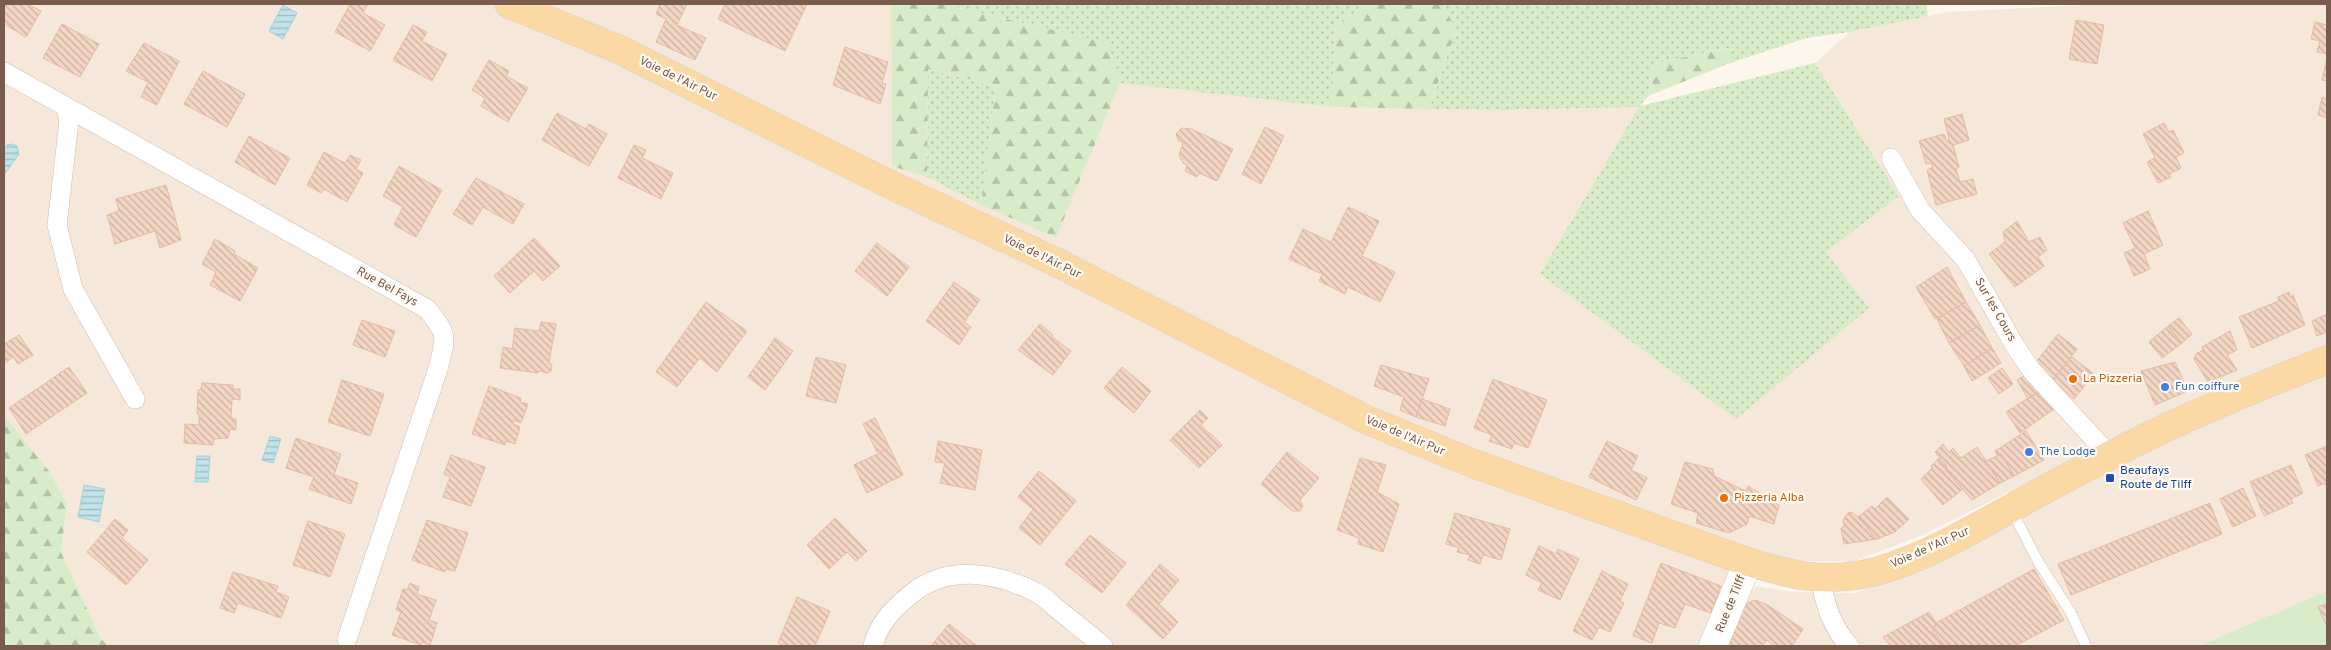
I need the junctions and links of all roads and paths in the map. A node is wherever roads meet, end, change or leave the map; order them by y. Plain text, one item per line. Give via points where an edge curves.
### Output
1 (509, 4) edge
2 (4, 72) edge
3 (66, 107) junction
4 (1891, 158) dead end
5 (2327, 360) edge
6 (135, 399) dead end
7 (2109, 456) junction
8 (2011, 508) junction
9 (1748, 562) junction
10 (1821, 579) junction
11 (347, 639) dead end
12 (873, 646) edge
13 (1103, 646) edge
14 (1713, 646) edge
15 (1849, 646) edge
16 (2086, 646) edge

1 - 9 main road, Voie de l'Air Pur via 618,49 894,187 1056,262 1367,420 1472,463
2 - 3 street, Rue Bel Fays
3 - 6 street via 69,121 57,225 73,289
3 - 11 street, Rue Bel Fays via 427,309 444,330 438,369
4 - 7 street, Sur les Cours via 1920,210 1966,260 2032,371
5 - 7 main road, Voie de l'Air Pur via 2184,418
7 - 8 main road, Voie de l'Air Pur
8 - 10 main road, Voie de l'Air Pur via 1931,550 1890,566 1860,575
8 - 16 lane via 2039,563 2071,613
9 - 10 main road, Voie de l'Air Pur via 1784,573
9 - 14 main road, Rue de Tilff
10 - 15 street via 1827,611
12 - 13 street via 878,630 892,610 936,580 963,573 986,574 1036,592

